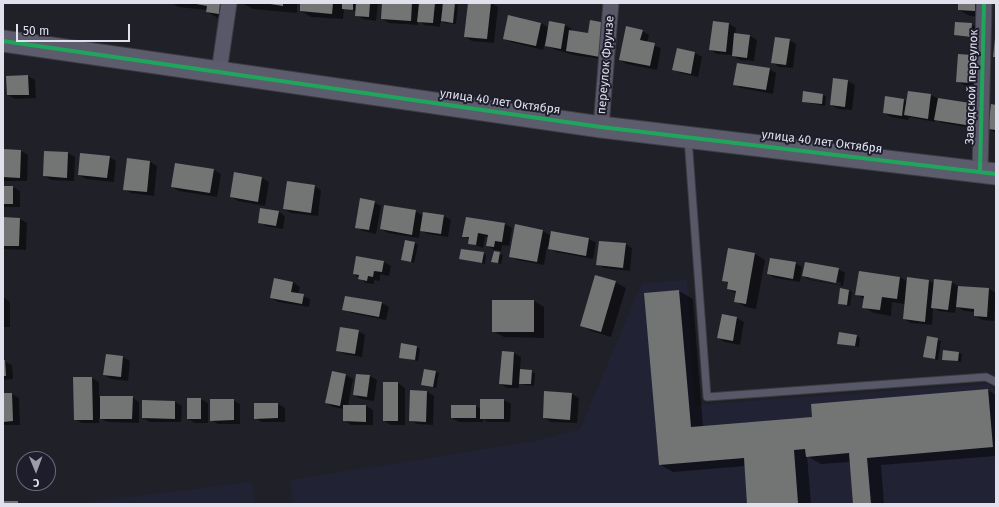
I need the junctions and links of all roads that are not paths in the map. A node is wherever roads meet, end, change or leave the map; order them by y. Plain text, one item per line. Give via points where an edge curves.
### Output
1 (229, 3) edge
2 (611, 3) edge
3 (984, 3) edge
4 (3, 41) edge
5 (219, 72) junction
6 (601, 127) junction
7 (688, 136) junction
8 (988, 173) edge
9 (996, 382) edge

1 - 5 street
2 - 6 street, переулок Фрунзе
3 - 8 street, Заводской переулок
4 - 5 street, улица 40 лет Октября
5 - 6 street, улица 40 лет Октября
6 - 7 street, улица 40 лет Октября
7 - 8 street, улица 40 лет Октября
7 - 9 lane via 707,397 986,377

